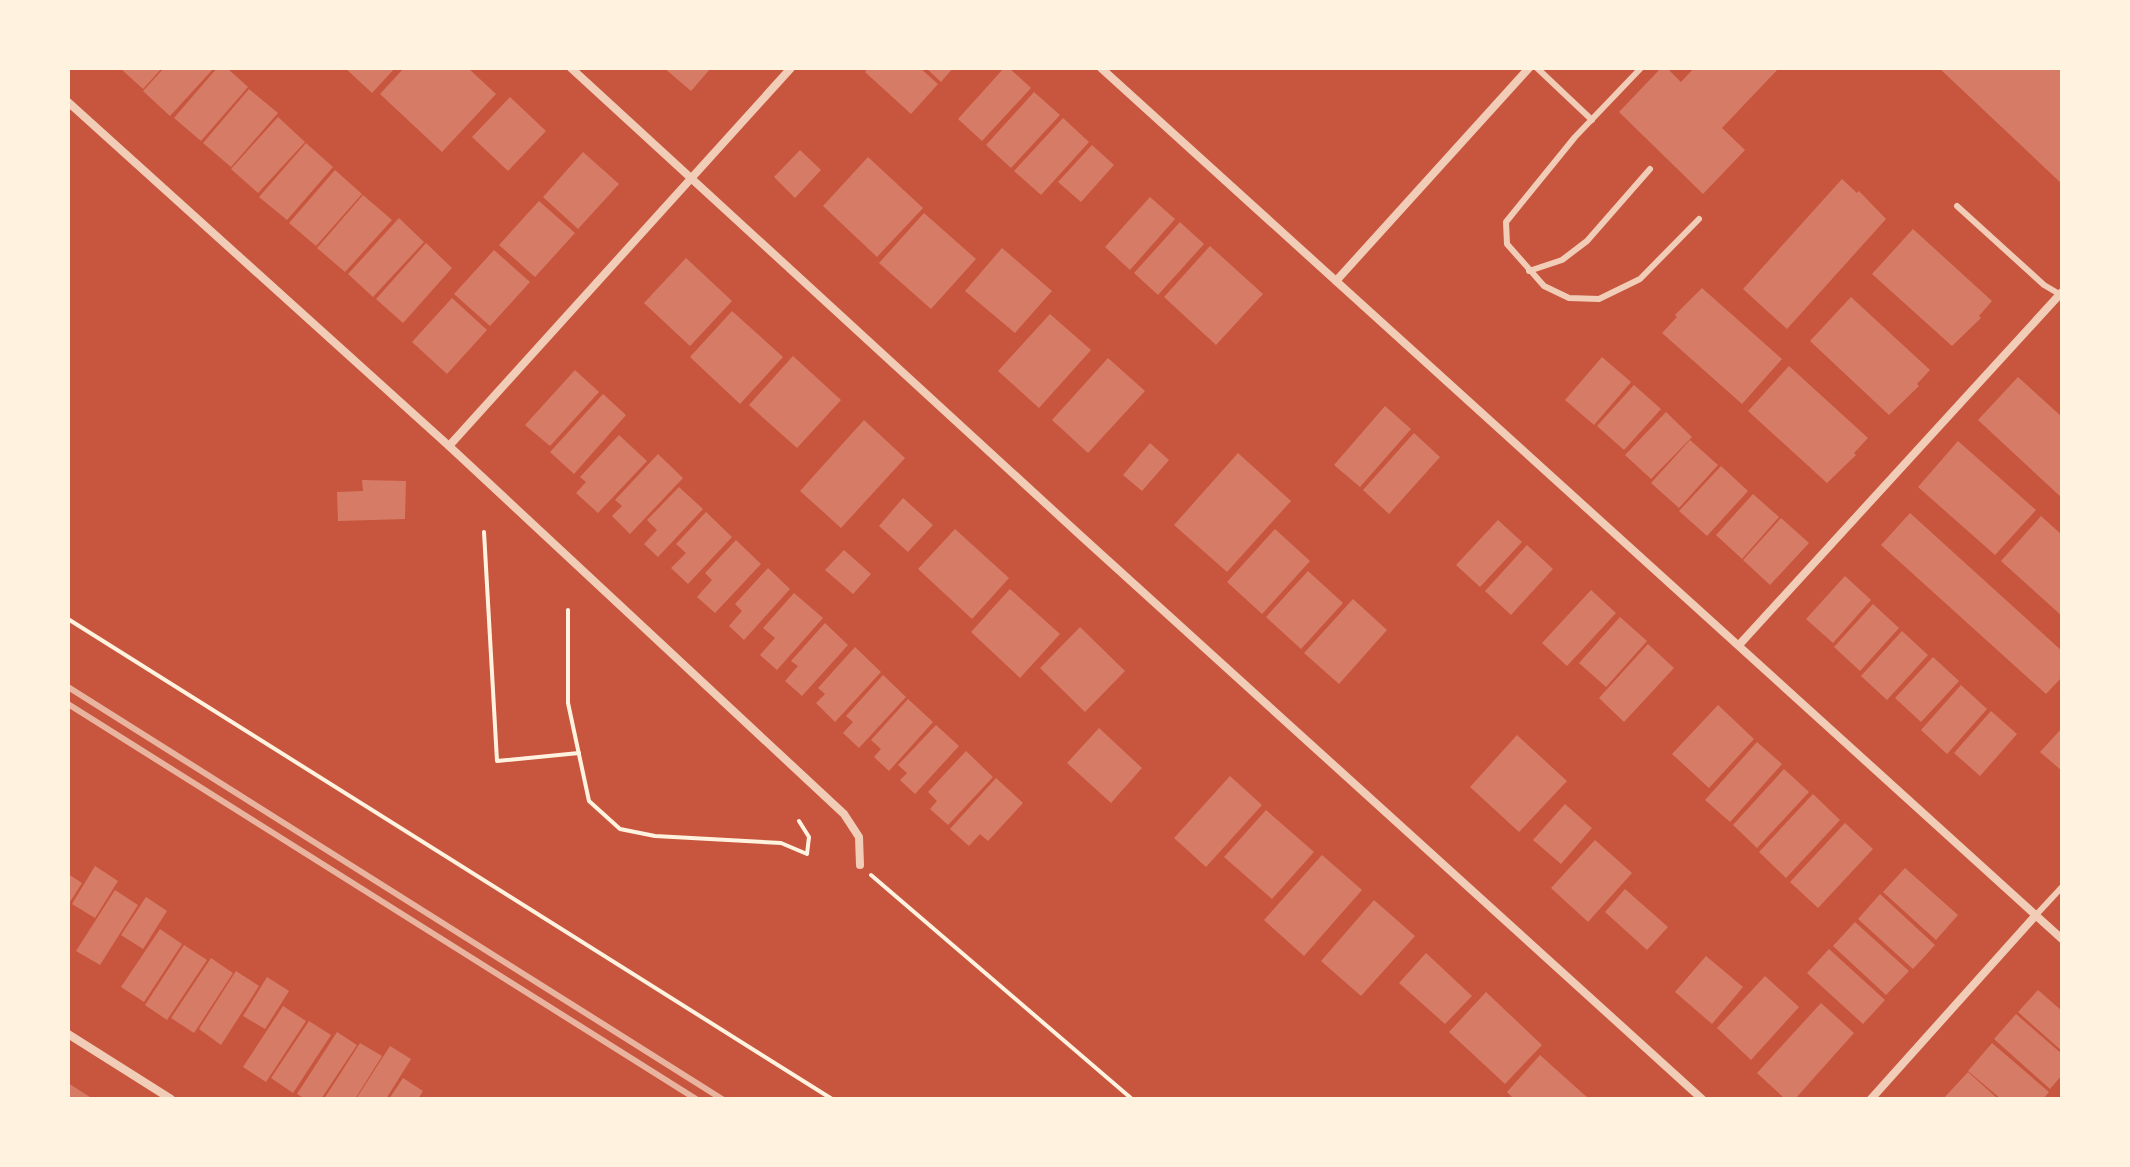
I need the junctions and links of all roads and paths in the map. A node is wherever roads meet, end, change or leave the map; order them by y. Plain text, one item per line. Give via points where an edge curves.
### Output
1 (571, 68) edge
2 (791, 68) edge
3 (1101, 68) edge
4 (1529, 68) edge
5 (1537, 68) edge
6 (1641, 68) edge
7 (68, 102) edge
8 (1592, 120) junction
9 (1650, 169) dead end
10 (692, 178) junction
11 (1957, 206) dead end
12 (1699, 219) dead end
13 (1529, 271) junction
14 (1336, 281) junction
15 (2061, 294) edge
16 (449, 446) junction
17 (484, 532) dead end
18 (568, 610) dead end
19 (68, 619) edge
20 (1739, 645) junction
21 (579, 753) junction
22 (799, 821) dead end
23 (860, 865) joint
24 (2062, 887) edge
25 (2036, 915) junction
26 (2062, 939) edge
27 (68, 1034) edge
28 (171, 1099) edge
29 (832, 1099) edge
30 (1132, 1099) edge
31 (1702, 1099) edge
32 (1871, 1099) edge

1 - 10 street
2 - 10 street
3 - 14 street
4 - 14 street
5 - 8 lane
6 - 8 lane
7 - 16 street
8 - 13 lane via 1506,222 1507,244
9 - 13 lane via 1587,241 1562,260
10 - 16 street
10 - 31 street
11 - 15 lane via 2044,285
12 - 13 lane via 1640,279 1599,299 1569,298 1544,286
14 - 20 street
15 - 20 street
16 - 23 street via 844,814 859,837
17 - 21 path via 497,761
18 - 21 path via 568,703
19 - 29 path
20 - 25 street
21 - 22 path via 589,801 620,829 781,843 807,854 809,837
23 - 30 path
24 - 25 lane
25 - 26 street
25 - 32 street
27 - 28 street

